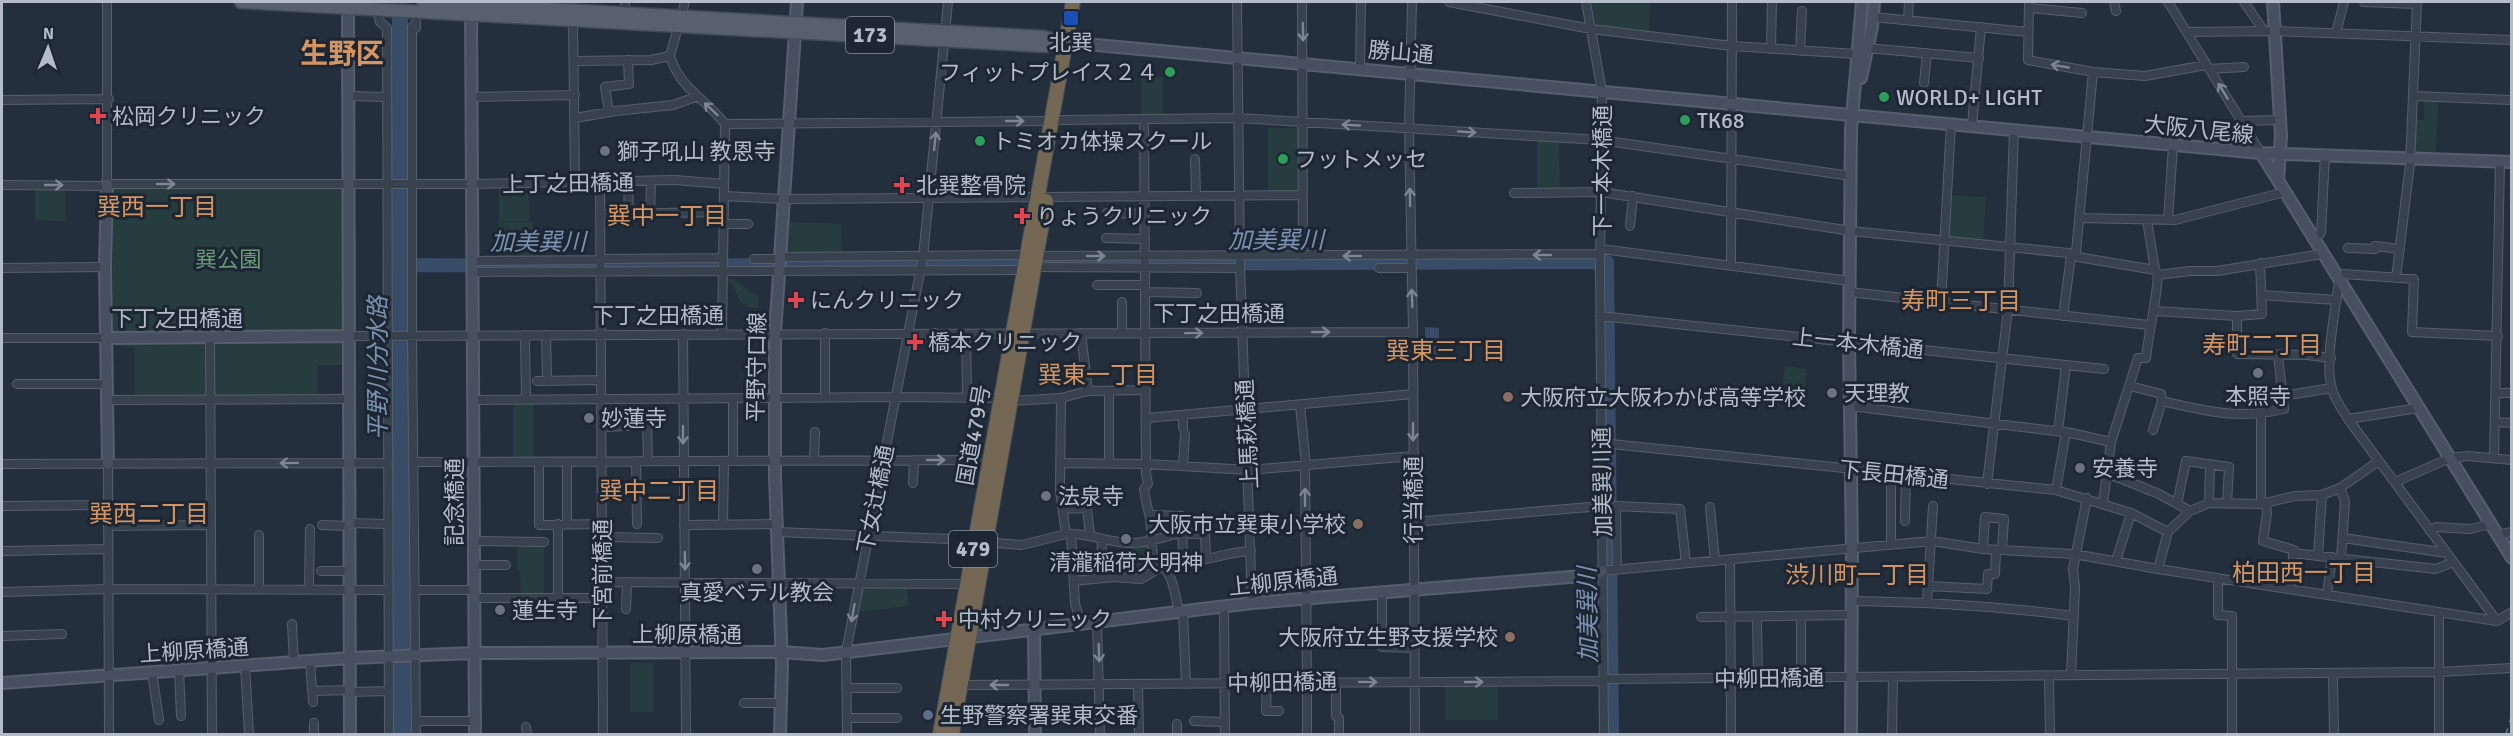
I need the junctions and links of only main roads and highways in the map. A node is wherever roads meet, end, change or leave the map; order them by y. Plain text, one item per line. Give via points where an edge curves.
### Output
1 (240, 2) edge
2 (423, 2) edge
3 (1073, 2) edge
4 (1082, 2) edge
5 (471, 7) edge
6 (625, 7) edge
7 (679, 20) junction
8 (1070, 43) junction
9 (980, 541) junction
10 (963, 637) junction
11 (940, 735) edge
12 (952, 735) edge

1 - 5 main road, 勝山通 / 173 via 408,10
2 - 5 main road, 勝山通 / 173
3 - 8 highway, 国道479号 / 479
4 - 8 highway, 国道479号 / 479
5 - 6 main road, 勝山通 / 173
5 - 7 main road, 勝山通 / 173 via 573,20
6 - 7 main road, 勝山通 / 173
7 - 8 main road, 勝山通 / 173 via 945,35 1045,46
8 - 9 highway, 国道479号 / 479
9 - 10 highway, 国道479号 / 479
9 - 10 highway, 国道479号 / 479 via 967,584
10 - 11 highway, 国道479号 / 479
10 - 12 highway, 国道479号 / 479 via 961,685

